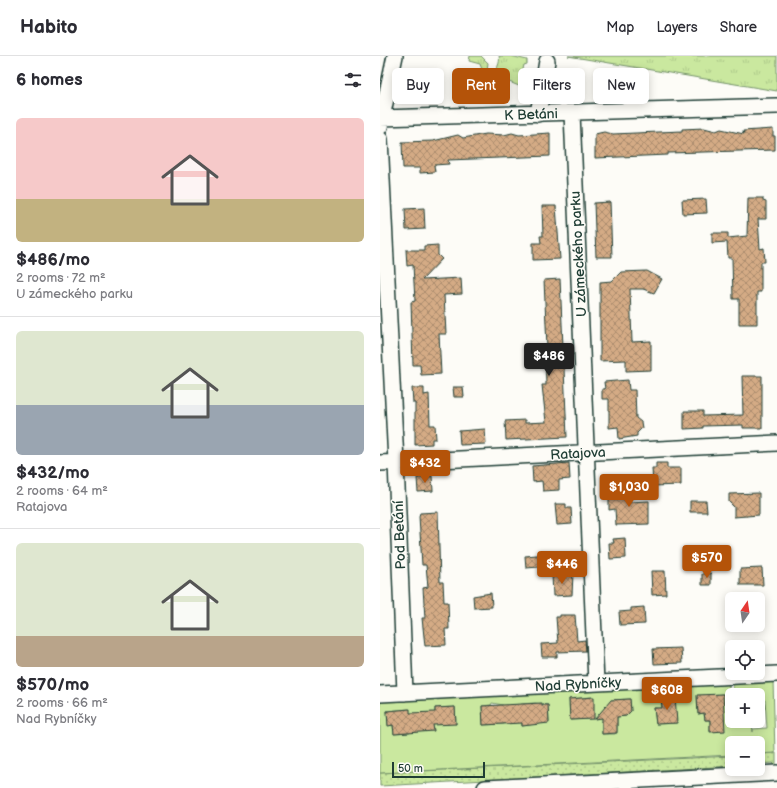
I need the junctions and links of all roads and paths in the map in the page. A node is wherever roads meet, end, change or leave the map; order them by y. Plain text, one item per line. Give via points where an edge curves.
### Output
1 (395, 56) edge
2 (547, 60) dead end
3 (777, 106) edge
4 (572, 113) junction
5 (538, 114) junction
6 (381, 121) edge
7 (380, 138) edge
8 (383, 270) edge
9 (777, 443) edge
10 (587, 452) junction
11 (396, 462) junction
12 (380, 463) edge
13 (777, 674) edge
14 (596, 683) junction
15 (404, 693) junction
16 (380, 694) edge
17 (777, 773) edge
18 (485, 788) edge

1 - 6 street
2 - 5 street
3 - 4 street, K Betáni
4 - 5 street, K Betáni
4 - 10 street, U zámeckého parku
5 - 6 street, K Betáni
7 - 8 street, Pod Betání
8 - 11 street, Pod Betání
9 - 10 street, Ratajova
10 - 11 street, Ratajova
10 - 14 street, U zámeckého parku
11 - 12 street, Ratajova
11 - 15 street, Pod Betání
13 - 14 street, Nad Rybníčky
14 - 15 street, Nad Rybníčky
15 - 16 street, Nad Rybníčky
17 - 18 street

